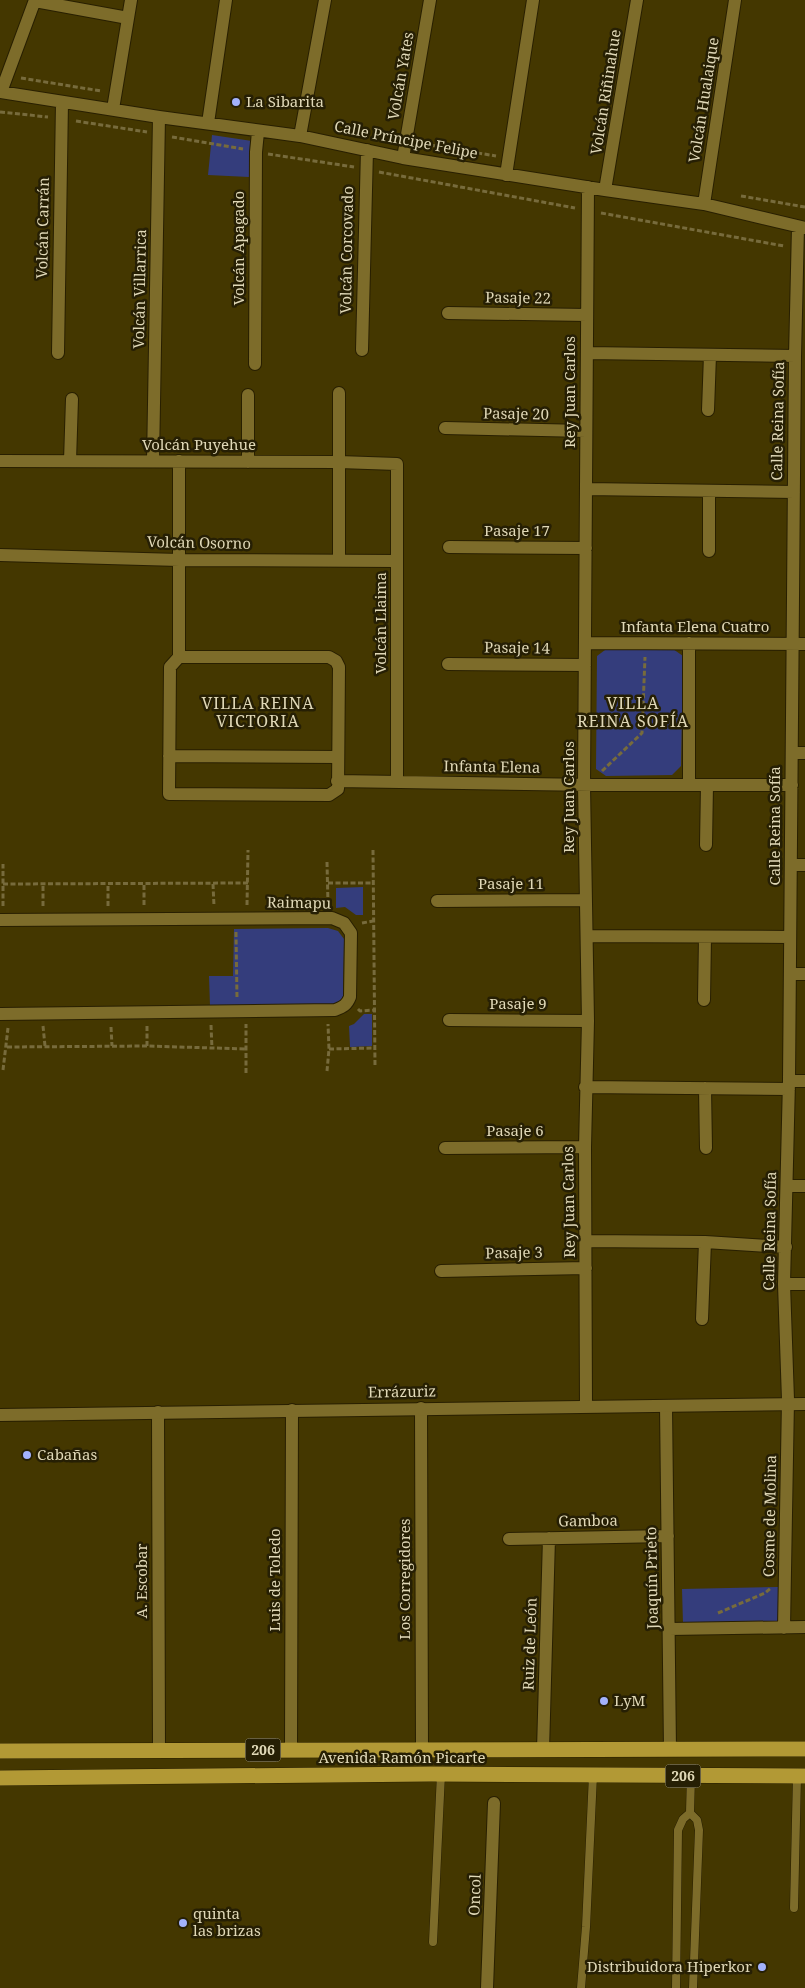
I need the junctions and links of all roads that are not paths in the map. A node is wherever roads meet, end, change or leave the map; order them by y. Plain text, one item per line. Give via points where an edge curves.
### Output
1 (130, 0) edge
2 (226, 0) edge
3 (325, 0) edge
4 (430, 0) edge
5 (533, 0) edge
6 (638, 0) edge
7 (735, 0) edge
8 (35, 1) edge
9 (128, 18) junction
10 (0, 92) edge
11 (62, 102) junction
12 (113, 109) junction
13 (159, 117) junction
14 (208, 124) junction
15 (258, 132) junction
16 (300, 136) junction
17 (367, 150) junction
18 (403, 158) junction
19 (506, 175) junction
20 (588, 187) junction
21 (605, 190) junction
22 (704, 204) junction
23 (801, 228) edge
24 (448, 313) dead end
25 (587, 315) junction
26 (800, 331) edge
27 (362, 350) dead end
28 (586, 353) junction
29 (58, 354) dead end
30 (710, 355) junction
31 (795, 356) junction
32 (254, 364) dead end
33 (339, 393) dead end
34 (248, 395) dead end
35 (72, 398) dead end
36 (708, 410) dead end
37 (800, 424) edge
38 (445, 428) dead end
39 (586, 431) junction
40 (0, 461) edge
41 (70, 461) junction
42 (153, 461) junction
43 (179, 461) junction
44 (248, 462) junction
45 (339, 462) junction
46 (397, 464) joint
47 (586, 489) junction
48 (709, 491) junction
49 (794, 492) junction
50 (799, 534) edge
51 (449, 547) dead end
52 (586, 548) junction
53 (708, 551) dead end
54 (0, 555) edge
55 (179, 560) junction
56 (338, 560) junction
57 (397, 561) junction
58 (585, 643) junction
59 (689, 643) junction
60 (799, 644) edge
61 (179, 657) junction
62 (448, 664) dead end
63 (585, 665) junction
64 (792, 753) junction
65 (805, 753) edge
66 (169, 756) junction
67 (338, 756) junction
68 (337, 780) junction
69 (397, 781) junction
70 (584, 785) junction
71 (689, 785) junction
72 (707, 785) junction
73 (792, 785) junction
74 (706, 845) dead end
75 (791, 865) junction
76 (805, 865) edge
77 (585, 900) junction
78 (437, 901) dead end
79 (1, 920) edge
80 (587, 936) junction
81 (705, 937) junction
82 (790, 938) junction
83 (790, 974) junction
84 (805, 974) edge
85 (704, 1000) dead end
86 (4, 1014) edge
87 (449, 1020) dead end
88 (588, 1021) junction
89 (805, 1081) edge
90 (789, 1085) junction
91 (585, 1087) junction
92 (706, 1088) junction
93 (585, 1147) junction
94 (445, 1148) dead end
95 (706, 1148) dead end
96 (787, 1186) junction
97 (805, 1186) edge
98 (586, 1241) junction
99 (704, 1242) junction
100 (786, 1247) junction
101 (586, 1268) junction
102 (441, 1271) dead end
103 (784, 1284) junction
104 (805, 1284) edge
105 (702, 1319) dead end
106 (788, 1404) junction
107 (805, 1404) edge
108 (586, 1406) junction
109 (666, 1406) junction
110 (421, 1408) junction
111 (292, 1410) junction
112 (158, 1412) junction
113 (0, 1415) edge
114 (668, 1536) junction
115 (549, 1538) junction
116 (509, 1539) dead end
117 (805, 1627) edge
118 (784, 1628) junction
119 (669, 1629) junction
120 (805, 1749) edge
121 (291, 1750) junction
122 (422, 1750) junction
123 (543, 1750) junction
124 (670, 1750) junction
125 (0, 1751) edge
126 (159, 1751) junction
127 (436, 1774) junction
128 (593, 1775) junction
129 (691, 1776) junction
130 (801, 1776) edge
131 (0, 1778) edge
132 (494, 1803) dead end
133 (690, 1813) junction
134 (794, 1908) dead end
135 (434, 1942) dead end
136 (487, 1988) edge
137 (580, 1988) edge
138 (676, 1988) edge
139 (693, 1988) edge

1 - 9 street
2 - 14 street
3 - 16 street
4 - 18 street, Volcán Yates
5 - 19 street
6 - 21 street, Volcán Riñinahue
7 - 22 street, Volcán Hualaique
8 - 9 street
8 - 10 street
9 - 12 street
10 - 11 street, Calle Príncipe Felipe
11 - 12 street, Calle Príncipe Felipe
11 - 29 street, Volcán Carrán
12 - 13 street, Calle Príncipe Felipe
13 - 14 street, Calle Príncipe Felipe
13 - 42 street, Volcán Villarrica
14 - 15 street, Calle Príncipe Felipe
15 - 16 street, Calle Príncipe Felipe
15 - 32 street, Volcán Apagado
16 - 17 street, Calle Príncipe Felipe
17 - 18 street, Calle Príncipe Felipe
17 - 27 street, Volcán Corcovado
18 - 19 street, Calle Príncipe Felipe
19 - 20 street, Calle Príncipe Felipe
20 - 21 street, Calle Príncipe Felipe
20 - 25 street, Rey Juan Carlos
21 - 22 street, Calle Príncipe Felipe
22 - 23 street, Calle Príncipe Felipe
23 - 26 street, Calle Reina Sofía via 797,248
24 - 25 street, Pasaje 22
25 - 28 street, Rey Juan Carlos
26 - 31 street, Calle Reina Sofía
28 - 30 street
28 - 39 street, Rey Juan Carlos
30 - 31 street
30 - 36 street
31 - 37 street, Calle Reina Sofía
33 - 45 street
34 - 44 street
35 - 41 street
37 - 49 street, Calle Reina Sofía
38 - 39 street, Pasaje 20
39 - 47 street, Rey Juan Carlos
40 - 41 street, Volcán Puyehue
41 - 42 street, Volcán Puyehue
42 - 43 street, Volcán Puyehue
43 - 44 street, Volcán Puyehue
43 - 55 street
44 - 45 street, Volcán Puyehue
45 - 46 street, Volcán Puyehue
45 - 56 street
46 - 57 street, Volcán Llaima
47 - 48 street
47 - 52 street, Rey Juan Carlos
48 - 49 street
48 - 53 street
49 - 50 street, Calle Reina Sofía
50 - 60 street, Calle Reina Sofía
51 - 52 street, Pasaje 17
52 - 58 street, Rey Juan Carlos
54 - 55 street, Volcán Osorno
55 - 56 street, Volcán Osorno
55 - 61 street
56 - 57 street, Volcán Osorno
57 - 69 street, Volcán Llaima
58 - 59 street, Infanta Elena Cuatro
58 - 63 street, Rey Juan Carlos
59 - 60 street, Infanta Elena Cuatro
59 - 71 street
60 - 64 street, Calle Reina Sofía
61 - 66 street via 170,667
61 - 67 street via 329,658 336,661 339,667
62 - 63 street, Pasaje 14
63 - 70 street, Rey Juan Carlos
64 - 65 street
64 - 73 street, Calle Reina Sofía
66 - 67 street
66 - 68 street via 169,794 329,795 338,789
67 - 68 street
68 - 69 street, Infanta Elena
69 - 70 street, Infanta Elena
70 - 71 street, Infanta Elena
70 - 77 street, Rey Juan Carlos
71 - 72 street, Infanta Elena
72 - 73 street, Infanta Elena
72 - 74 street
73 - 75 street, Calle Reina Sofía
75 - 76 street
75 - 82 street, Calle Reina Sofía
77 - 78 street, Pasaje 11
77 - 80 street, Rey Juan Carlos
79 - 86 street, Raimapu via 328,918 344,923 351,933 350,996 343,1008
80 - 81 street
80 - 88 street, Rey Juan Carlos
81 - 82 street
81 - 85 street
82 - 83 street, Calle Reina Sofía
83 - 84 street
83 - 90 street, Calle Reina Sofía
87 - 88 street, Pasaje 9
88 - 91 street, Rey Juan Carlos
89 - 90 street
90 - 92 street
90 - 96 street, Calle Reina Sofía
91 - 92 street
91 - 93 street, Rey Juan Carlos
92 - 95 street
93 - 94 street, Pasaje 6
93 - 98 street, Rey Juan Carlos
96 - 97 street
96 - 100 street, Calle Reina Sofía
98 - 99 street
98 - 101 street, Rey Juan Carlos
99 - 100 street
99 - 105 street
100 - 103 street, Calle Reina Sofía
101 - 102 street, Pasaje 3
101 - 108 street, Rey Juan Carlos
103 - 104 street
103 - 106 street, Calle Reina Sofía
106 - 107 street, Errázuriz
106 - 109 street, Errázuriz
106 - 118 street, Cosme de Molina
108 - 109 street, Errázuriz
108 - 110 street, Errázuriz
109 - 114 street, Joaquín Prieto
110 - 111 street, Errázuriz
110 - 122 street, Los Corregidores
111 - 112 street, Errázuriz
111 - 121 street, Luis de Toledo
112 - 113 street, Errázuriz
112 - 126 street, A. Escobar
114 - 115 street, Gamboa
114 - 119 street, Joaquín Prieto
115 - 116 street, Gamboa
115 - 123 street, Ruiz de León
117 - 118 street
118 - 119 street
119 - 124 street, Joaquín Prieto
120 - 124 highway, Avenida Ramón Picarte / 206
121 - 122 highway, Avenida Ramón Picarte / 206
121 - 126 highway, Avenida Ramón Picarte / 206
122 - 123 highway, Avenida Ramón Picarte / 206
122 - 127 highway via 424,1764
123 - 124 highway, Avenida Ramón Picarte / 206
125 - 126 highway, Avenida Ramón Picarte / 206
127 - 128 highway, Avenida Ramón Picarte / 206
127 - 131 highway, Avenida Ramón Picarte / 206
127 - 135 lane
128 - 129 highway, Avenida Ramón Picarte / 206
128 - 137 lane
129 - 130 highway, Avenida Ramón Picarte / 206
129 - 133 lane
130 - 134 lane
132 - 136 street, Oncol
133 - 138 lane via 678,1830
133 - 139 lane via 697,1820 699,1830

